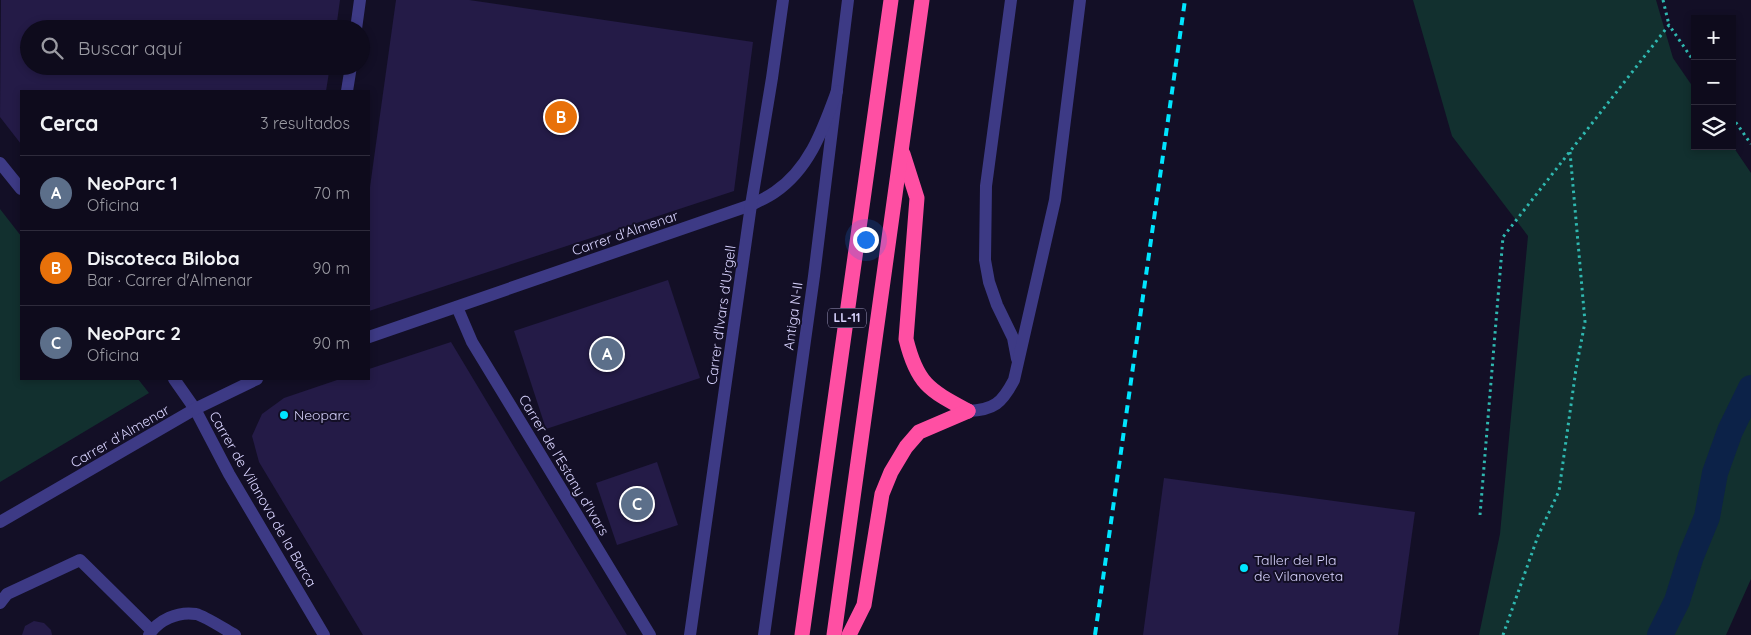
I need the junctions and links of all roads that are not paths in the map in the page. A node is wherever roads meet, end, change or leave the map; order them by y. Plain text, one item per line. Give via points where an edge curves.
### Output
1 (360, 0) edge
2 (783, 0) edge
3 (848, 0) edge
4 (891, 0) edge
5 (922, 0) edge
6 (1011, 0) edge
7 (1080, 0) edge
8 (357, 20) edge
9 (350, 75) edge
10 (347, 90) edge
11 (837, 91) junction
12 (902, 149) junction
13 (0, 163) edge
14 (20, 188) edge
15 (751, 205) junction
16 (457, 307) junction
17 (370, 337) edge
18 (1018, 364) junction
19 (175, 380) edge
20 (255, 380) edge
21 (195, 409) junction
22 (968, 411) junction
23 (0, 522) edge
24 (0, 603) edge
25 (150, 633) edge
26 (235, 635) edge
27 (324, 635) edge
28 (650, 635) edge
29 (690, 635) edge
30 (764, 635) edge
31 (802, 635) edge
32 (834, 635) edge
33 (849, 635) edge

1 - 8 street
2 - 15 street, Carrer d'Ivars d'Urgell
3 - 11 street, Antiga N-II
4 - 31 highway, LL-11
5 - 12 highway, LL-11
6 - 18 street via 986,186 985,260 989,282 1012,338
7 - 18 street via 1055,200
9 - 10 street
11 - 15 street, Carrer d'Almenar via 812,153 796,174 775,192
11 - 30 street, Antiga N-II
12 - 22 highway via 917,198 906,340 911,361 919,377 929,387
12 - 32 highway, LL-11
13 - 14 street
15 - 16 street, Carrer d'Almenar
15 - 29 street, Carrer d'Ivars d'Urgell
16 - 17 street, Carrer d'Almenar
16 - 28 street, Carrer de l'Estany d'Ivars via 472,342
18 - 22 street via 1006,395 995,407
19 - 21 street, Carrer de Vilanova de la Barca
20 - 21 street, Carrer d'Almenar
21 - 23 street, Carrer d'Almenar
21 - 27 street, Carrer de Vilanova de la Barca via 229,474
22 - 33 highway via 919,432 891,472 882,494 864,605
24 - 25 street via 7,594 80,560
25 - 26 street via 153,626 174,615 197,614

